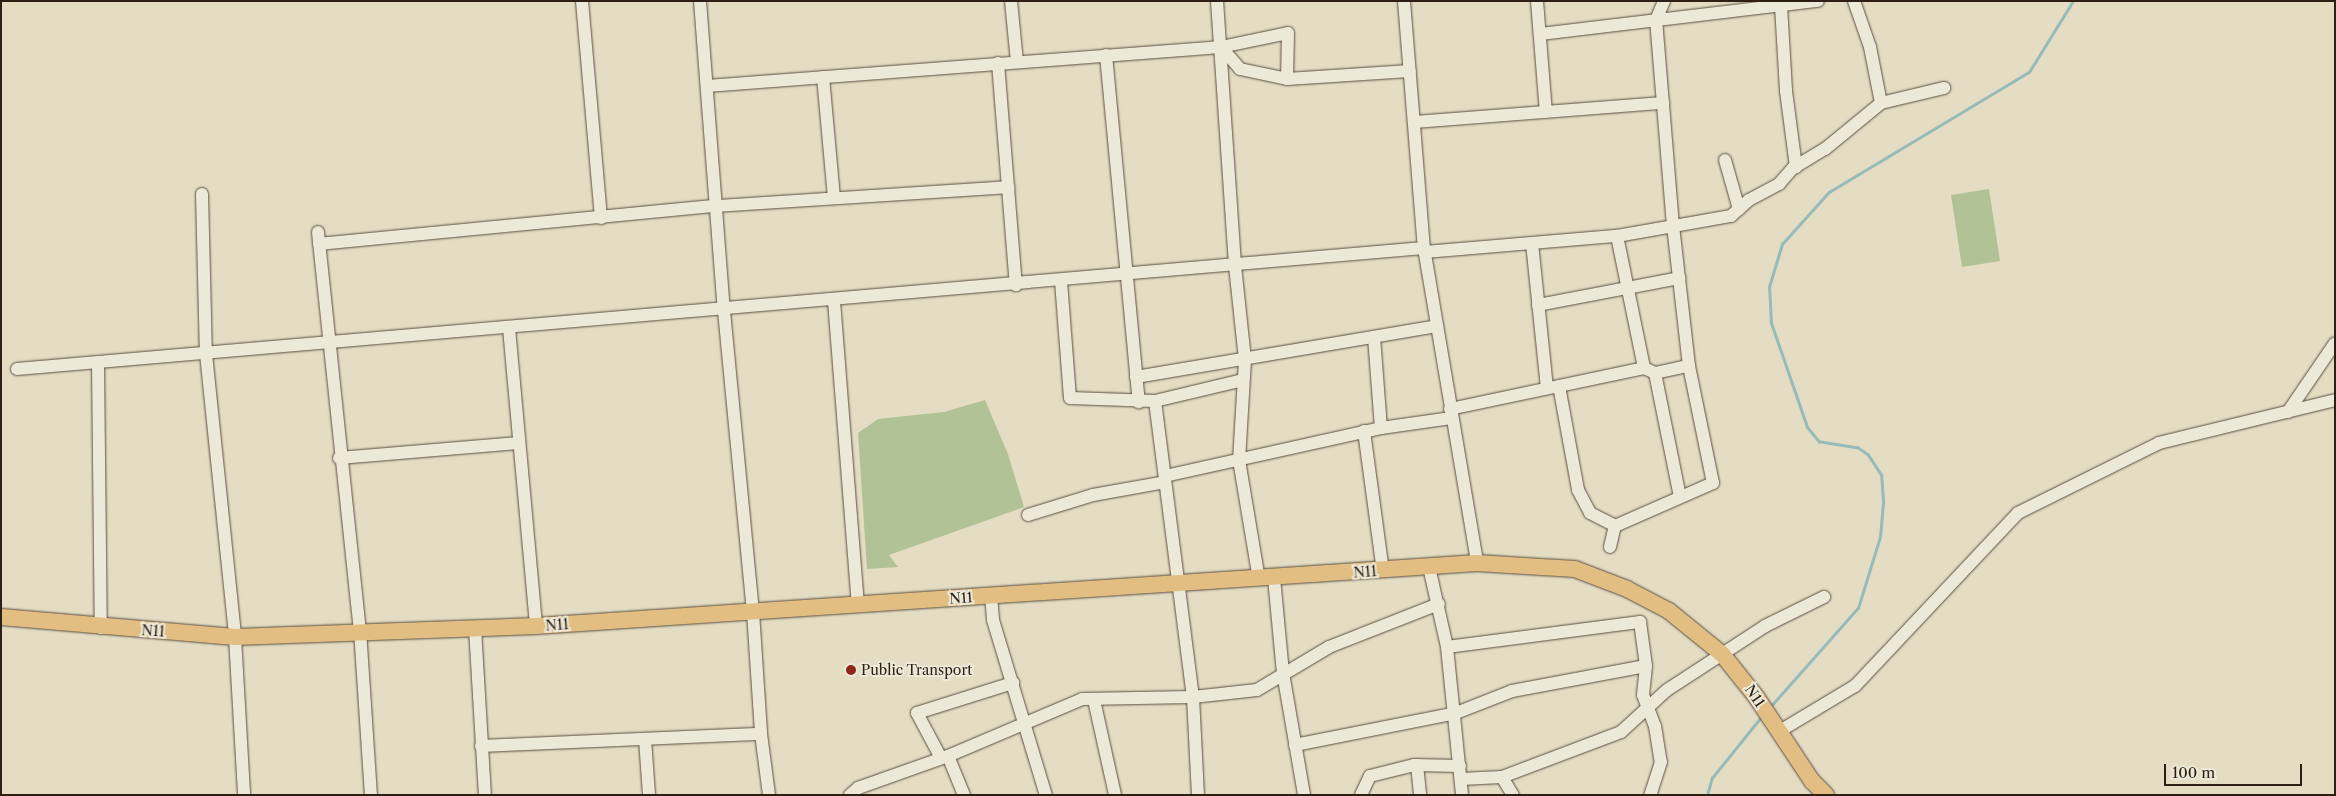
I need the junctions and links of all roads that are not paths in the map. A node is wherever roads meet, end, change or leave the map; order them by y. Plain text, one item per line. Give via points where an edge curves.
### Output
1 (582, 1) edge
2 (700, 1) edge
3 (1011, 1) edge
4 (1217, 1) edge
5 (1404, 1) edge
6 (1537, 1) edge
7 (1664, 1) edge
8 (1818, 1) edge
9 (1854, 1) edge
10 (1781, 6) junction
11 (1656, 20) junction
12 (1540, 34) junction
13 (1221, 47) junction
14 (1106, 55) junction
15 (1017, 62) junction
16 (998, 63) junction
17 (1410, 71) junction
18 (822, 77) junction
19 (1287, 80) junction
20 (707, 86) junction
21 (1944, 88) dead end
22 (1881, 103) junction
23 (1663, 104) junction
24 (1546, 112) junction
25 (1414, 122) junction
26 (1725, 160) dead end
27 (1796, 166) junction
28 (1008, 187) junction
29 (202, 194) dead end
30 (834, 197) junction
31 (717, 206) junction
32 (1739, 209) junction
33 (601, 218) junction
34 (1673, 226) junction
35 (1617, 236) junction
36 (1532, 243) junction
37 (1425, 250) junction
38 (1234, 266) junction
39 (1126, 275) junction
40 (1679, 278) junction
41 (1061, 281) junction
42 (1016, 284) junction
43 (1627, 286) junction
44 (834, 301) junction
45 (1538, 305) junction
46 (724, 311) junction
47 (1437, 326) junction
48 (509, 328) junction
49 (1374, 337) junction
50 (329, 343) junction
51 (2335, 343) edge
52 (206, 354) junction
53 (1245, 360) junction
54 (98, 362) junction
55 (1689, 366) junction
56 (17, 369) dead end
57 (1649, 370) junction
58 (1136, 377) junction
59 (1243, 380) junction
60 (1553, 387) junction
61 (2335, 400) edge
62 (1155, 401) junction
63 (1138, 402) junction
64 (2288, 412) junction
65 (1450, 413) junction
66 (1382, 428) junction
67 (1364, 431) junction
68 (518, 443) junction
69 (340, 458) junction
70 (1239, 460) junction
71 (1165, 479) junction
72 (1680, 497) junction
73 (1028, 514) dead end
74 (1614, 526) junction
75 (1610, 547) dead end
76 (1477, 564) junction
77 (1429, 567) junction
78 (1383, 571) junction
79 (1267, 578) junction
80 (1178, 586) junction
81 (991, 596) junction
82 (1824, 597) dead end
83 (1439, 604) junction
84 (858, 605) junction
85 (753, 612) junction
86 (1, 617) edge
87 (536, 626) junction
88 (101, 628) junction
89 (475, 628) junction
90 (360, 630) junction
91 (235, 638) junction
92 (1447, 648) junction
93 (1722, 654) junction
94 (1646, 666) junction
95 (1283, 674) junction
96 (1013, 683) junction
97 (1193, 697) junction
98 (1094, 700) junction
99 (1649, 706) junction
100 (1456, 712) junction
101 (1024, 722) junction
102 (1774, 726) junction
103 (761, 734) junction
104 (645, 739) junction
105 (1295, 745) junction
106 (481, 746) junction
107 (944, 757) junction
108 (1417, 765) junction
109 (1461, 773) junction
110 (1502, 777) junction
111 (856, 792) edge
112 (244, 795) edge
113 (371, 795) edge
114 (486, 795) edge
115 (650, 795) edge
116 (769, 795) edge
117 (964, 795) edge
118 (1046, 795) edge
119 (1115, 795) edge
120 (1198, 795) edge
121 (1304, 795) edge
122 (1361, 795) edge
123 (1420, 795) edge
124 (1462, 795) edge
125 (1513, 795) edge
126 (1650, 795) edge
127 (1826, 795) edge

1 - 33 street
2 - 20 street
3 - 15 street
4 - 13 street
5 - 17 street
6 - 12 street
7 - 11 street
8 - 10 street
9 - 22 street via 1870,47
10 - 11 street
10 - 27 street via 1786,92
11 - 12 street
11 - 23 street
12 - 24 street
13 - 14 street
13 - 19 street via 1240,69
13 - 19 street via 1288,33
13 - 38 street
14 - 15 street
14 - 39 street
15 - 16 street
16 - 18 street
16 - 28 street
17 - 19 street
17 - 25 street
18 - 20 street
18 - 30 street
20 - 31 street
21 - 22 street
22 - 27 street via 1825,149
23 - 24 street
23 - 34 street
24 - 25 street
25 - 37 street
26 - 32 street
27 - 32 street via 1780,184
28 - 30 street
28 - 42 street
29 - 52 street
30 - 31 street
31 - 33 street
31 - 46 street
32 - 34 street via 1732,216
33 - 50 street via 318,238
34 - 35 street
34 - 40 street
35 - 36 street
35 - 43 street
36 - 37 street
36 - 45 street
37 - 38 street
37 - 47 street
38 - 39 street
38 - 53 street
39 - 41 street
39 - 58 street
40 - 43 street
40 - 55 street
41 - 42 street
41 - 63 street via 1070,398
42 - 44 street
43 - 45 street
43 - 57 street
44 - 46 street
44 - 84 street
45 - 60 street
46 - 48 street
46 - 85 street
47 - 49 street
47 - 65 street
48 - 50 street
48 - 68 street
49 - 53 street
49 - 66 street
50 - 52 street
50 - 69 street
51 - 64 street
52 - 54 street
52 - 91 street
53 - 58 street
53 - 59 street
54 - 56 street
54 - 88 street
55 - 57 street
55 - 72 street via 1713,483
57 - 60 street
57 - 72 street
58 - 63 street
59 - 62 street
59 - 70 street
60 - 65 street
60 - 74 street via 1578,490 1590,513
61 - 64 street
62 - 63 street
62 - 71 street
64 - 102 street via 2159,444 2018,513 1855,686
65 - 66 street
65 - 76 street
66 - 67 street
67 - 70 street
67 - 78 street
68 - 69 street
68 - 87 street
69 - 90 street
70 - 71 street
70 - 79 street
71 - 73 street
71 - 80 street
72 - 74 street
74 - 75 street
76 - 77 main road, N11
76 - 93 main road, N11 via 1575,569 1627,589 1669,612
77 - 78 main road, N11
77 - 83 street
78 - 79 main road, N11
79 - 80 main road, N11
79 - 95 street
80 - 81 main road, N11
80 - 97 street
81 - 84 main road, N11
81 - 96 street via 993,620
82 - 93 street via 1765,626
83 - 92 street
83 - 95 street via 1329,647
84 - 85 main road, N11
85 - 87 main road, N11
85 - 103 street
86 - 88 main road, N11
87 - 89 main road, N11
88 - 91 main road, N11
89 - 90 main road, N11
89 - 106 street
90 - 91 main road, N11
90 - 113 street
91 - 112 street
92 - 94 street via 1640,622
92 - 100 street
93 - 99 street via 1667,690
93 - 102 main road, N11 via 1757,698
94 - 99 street via 1643,695
94 - 100 street via 1512,691
95 - 97 street via 1257,690
95 - 105 street
96 - 101 street
96 - 107 street via 917,713
97 - 98 street
97 - 120 street
98 - 101 street via 1072,702
98 - 119 street
99 - 110 street via 1621,732
99 - 126 street via 1661,762
100 - 105 street
100 - 109 street
101 - 107 street
101 - 118 street
102 - 127 main road, N11 via 1812,782
103 - 104 street
103 - 116 street
104 - 106 street
104 - 115 street
105 - 121 street
106 - 114 street
107 - 111 street
107 - 117 street
108 - 109 street
108 - 122 street via 1370,776
108 - 123 street
109 - 110 street
109 - 124 street
110 - 125 street

